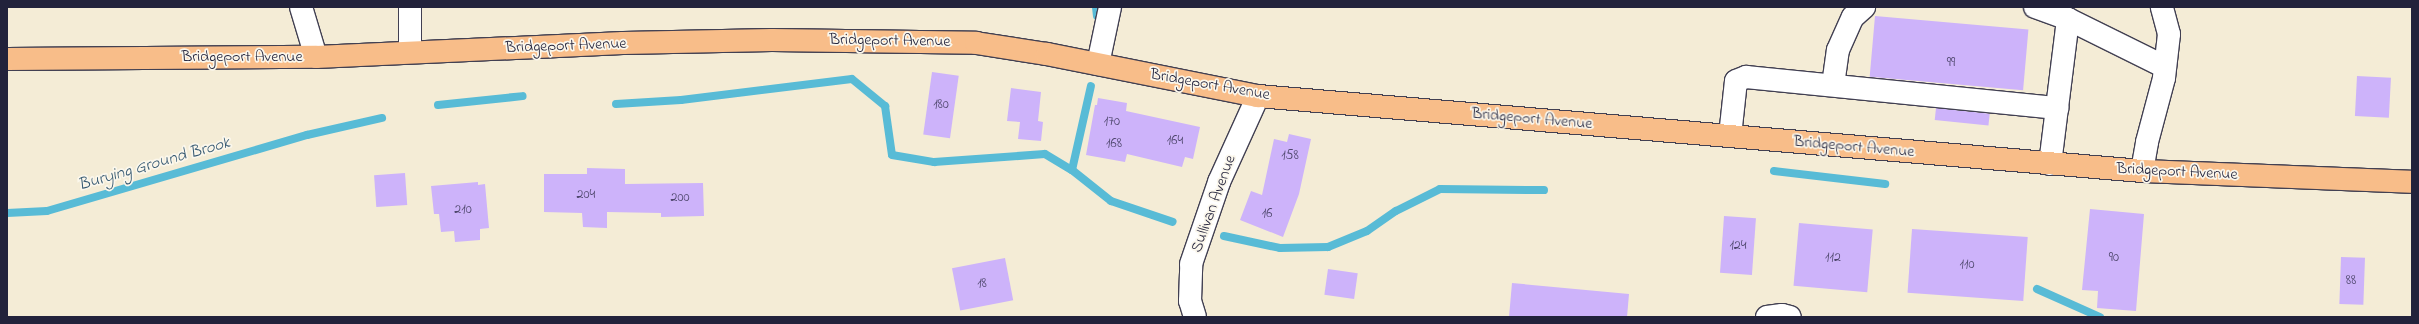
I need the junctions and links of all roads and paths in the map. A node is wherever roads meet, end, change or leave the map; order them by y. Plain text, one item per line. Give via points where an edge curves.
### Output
1 (301, 7) edge
2 (410, 7) edge
3 (1110, 7) edge
4 (1864, 7) edge
5 (2035, 7) edge
6 (2162, 7) edge
7 (2068, 19) junction
8 (410, 52) junction
9 (316, 57) junction
10 (7, 59) edge
11 (1098, 64) junction
12 (2165, 67) junction
13 (1833, 85) junction
14 (1258, 96) junction
15 (2057, 108) junction
16 (1730, 136) junction
17 (2050, 164) junction
18 (2142, 172) junction
19 (2412, 182) edge
20 (1195, 317) edge
21 (1767, 317) edge
22 (1790, 317) edge

1 - 9 street
2 - 8 street
3 - 11 street
4 - 13 street via 1853,17 1838,50
5 - 7 street
6 - 12 street via 2170,34
7 - 12 street
7 - 15 street
8 - 9 main road, Bridgeport Avenue
8 - 11 main road, Bridgeport Avenue via 631,43 907,41 976,43
9 - 10 main road, Bridgeport Avenue
11 - 14 main road, Bridgeport Avenue
12 - 18 street
13 - 15 street
13 - 16 street via 1746,77 1736,81
14 - 16 main road, Bridgeport Avenue
14 - 20 street, Sullivan Avenue via 1219,182 1191,264 1190,301
15 - 17 street
16 - 17 main road, Bridgeport Avenue
17 - 18 main road, Bridgeport Avenue
18 - 19 main road, Bridgeport Avenue
21 - 22 street

